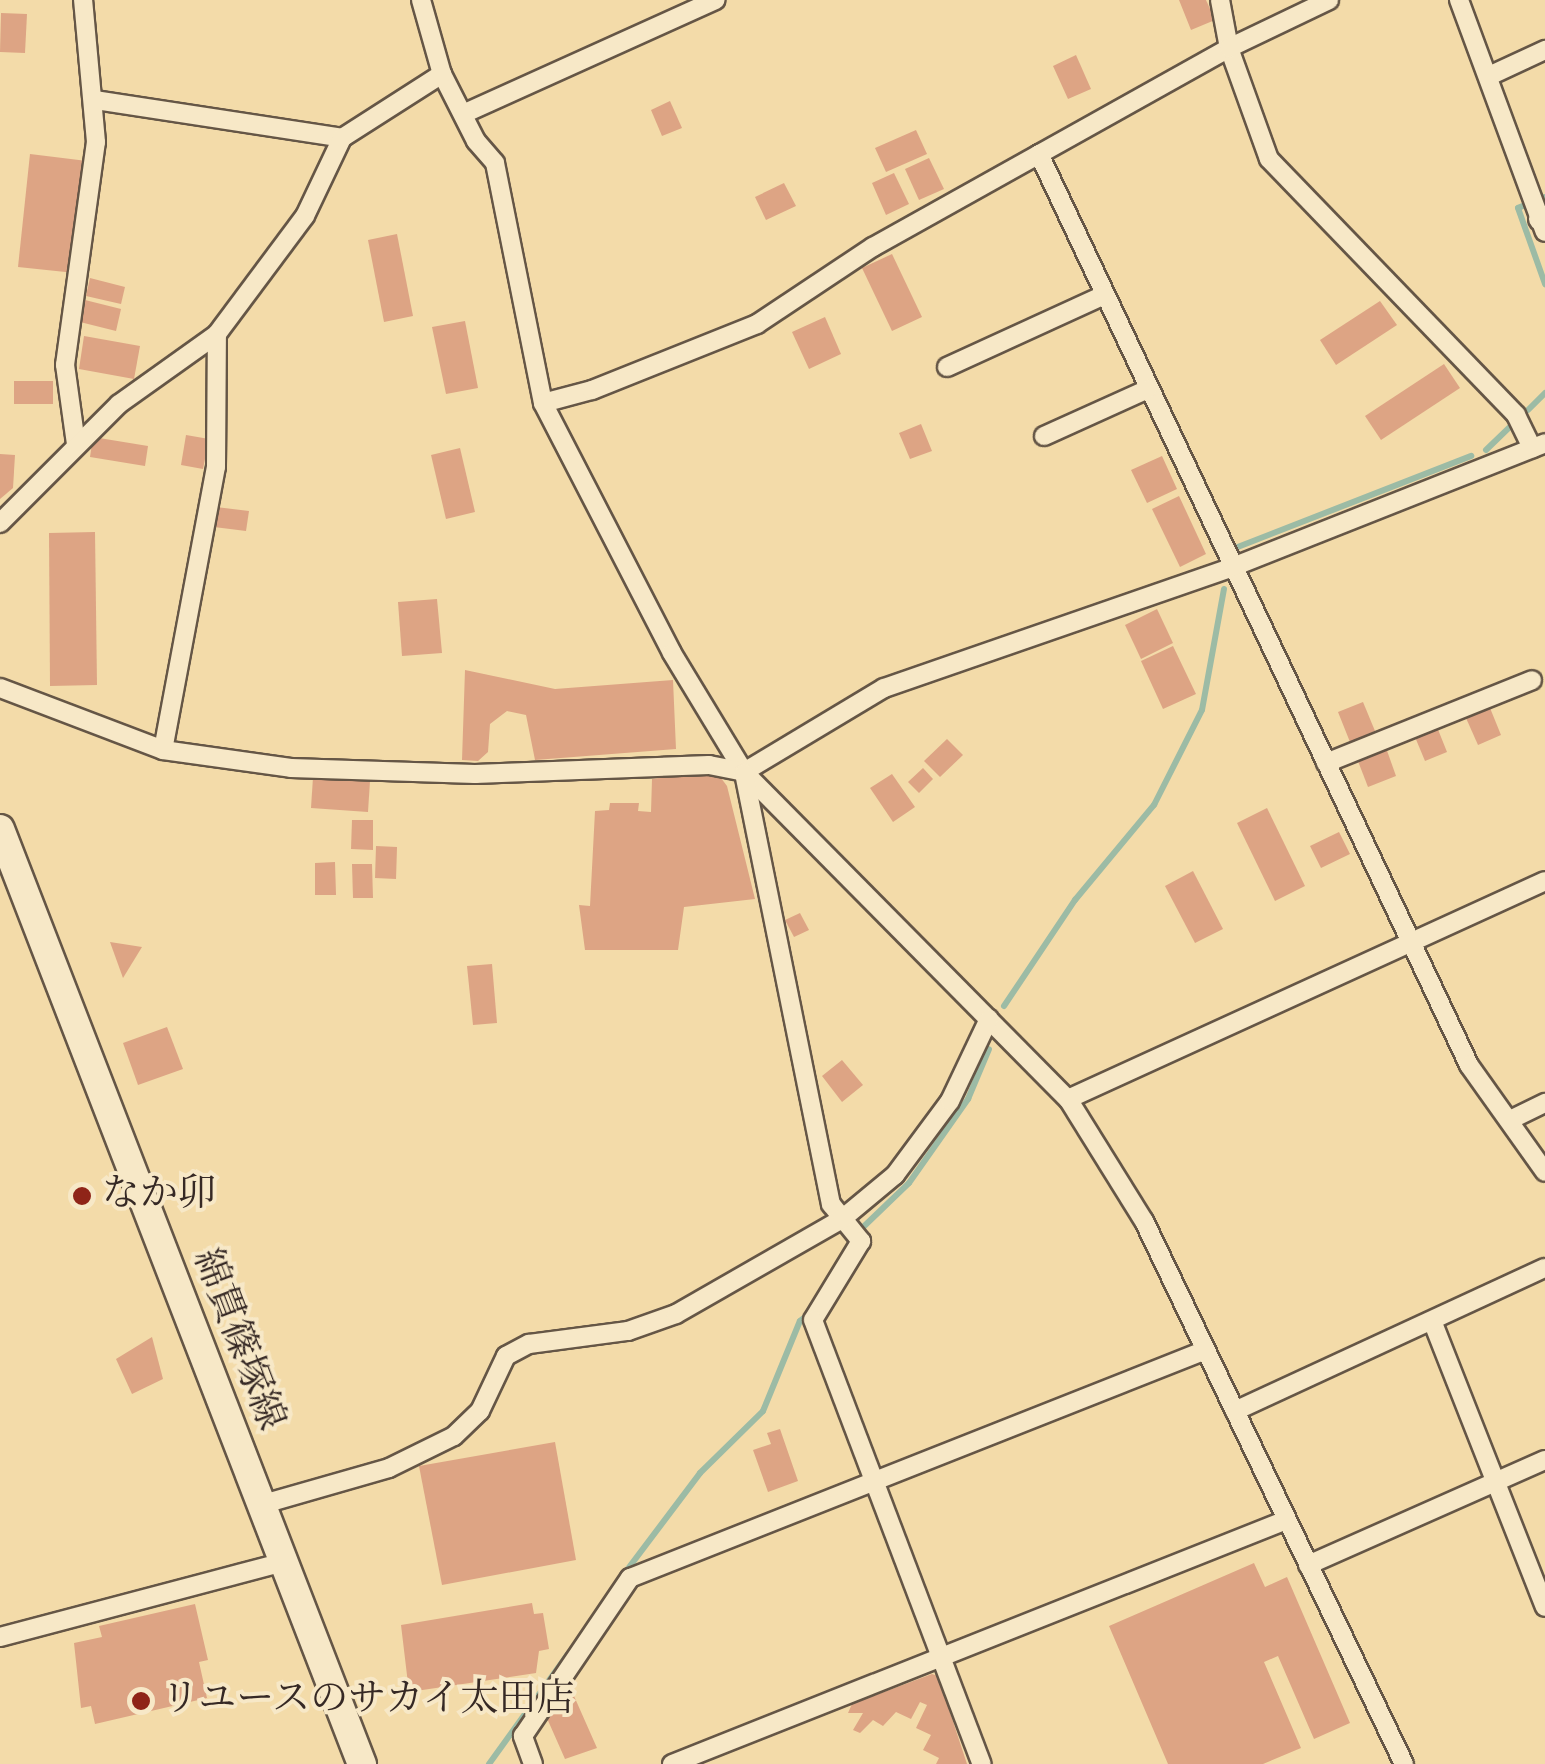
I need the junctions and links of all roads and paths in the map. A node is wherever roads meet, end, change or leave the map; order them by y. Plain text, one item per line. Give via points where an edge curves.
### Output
1 (84, 0) edge
2 (420, 0) edge
3 (716, 0) edge
4 (1220, 0) edge
5 (1329, 0) edge
6 (1459, 0) edge
7 (1229, 48) junction
8 (1545, 50) edge
9 (442, 74) junction
10 (1489, 76) junction
11 (95, 100) junction
12 (463, 114) junction
13 (342, 138) junction
14 (1039, 154) junction
15 (1543, 222) edge
16 (1104, 295) junction
17 (218, 334) junction
18 (947, 366) dead end
19 (1148, 389) junction
20 (543, 403) junction
21 (1044, 436) dead end
22 (76, 444) junction
23 (1538, 446) edge
24 (0, 523) edge
25 (1230, 568) junction
26 (1532, 680) dead end
27 (0, 688) edge
28 (164, 750) junction
29 (1326, 763) junction
30 (744, 772) junction
31 (0, 829) edge
32 (1545, 881) edge
33 (1412, 939) junction
34 (989, 1019) junction
35 (1068, 1099) junction
36 (1545, 1103) edge
37 (1512, 1119) junction
38 (1545, 1172) edge
39 (842, 1220) junction
40 (1545, 1268) edge
41 (1433, 1322) junction
42 (1206, 1350) junction
43 (1235, 1411) junction
44 (1545, 1460) edge
45 (1498, 1480) junction
46 (876, 1483) junction
47 (260, 1505) junction
48 (1284, 1520) junction
49 (283, 1562) junction
50 (1308, 1565) junction
51 (1545, 1607) edge
52 (0, 1637) edge
53 (942, 1658) junction
54 (362, 1764) edge
55 (533, 1764) edge
56 (672, 1764) edge
57 (982, 1764) edge
58 (1404, 1764) edge

1 - 11 street
2 - 9 street
3 - 12 street
4 - 7 street
5 - 7 street
6 - 10 street
7 - 14 street
7 - 23 street via 1269,159 1516,415
8 - 10 street
9 - 12 street
9 - 13 street
10 - 15 street
11 - 13 street
11 - 22 street via 84,251 65,365
12 - 20 street via 495,162
13 - 17 street via 304,216
14 - 16 street
14 - 20 street via 873,247 758,324
16 - 18 street
16 - 19 street
17 - 22 street via 119,404
17 - 28 street via 216,467
19 - 21 street
19 - 25 street
20 - 30 street via 672,654
22 - 24 street
23 - 25 street
25 - 29 street
25 - 30 street via 884,688
26 - 29 street
27 - 28 street
28 - 30 street via 309,768 475,774 709,765
29 - 33 street
30 - 34 street
30 - 39 street via 831,1204
31 - 47 main road, 綿貫篠塚線
32 - 33 street
33 - 35 street
33 - 37 street via 1468,1065
34 - 35 street
34 - 39 street via 950,1101 895,1175
35 - 42 street via 1144,1221
36 - 37 street
37 - 38 street
39 - 46 street via 861,1241 813,1320
39 - 47 street via 676,1314 628,1331 530,1344 506,1356 480,1411 454,1436 389,1468
40 - 41 street
41 - 43 street
41 - 45 street
42 - 43 street
42 - 46 street
43 - 48 street
44 - 45 street
45 - 50 street
45 - 51 street
46 - 53 street
46 - 55 street via 630,1578 523,1736
47 - 49 main road, 綿貫篠塚線
48 - 50 street
48 - 53 street
49 - 52 street
49 - 54 main road, 綿貫篠塚線
50 - 58 street
53 - 56 street
53 - 57 street

